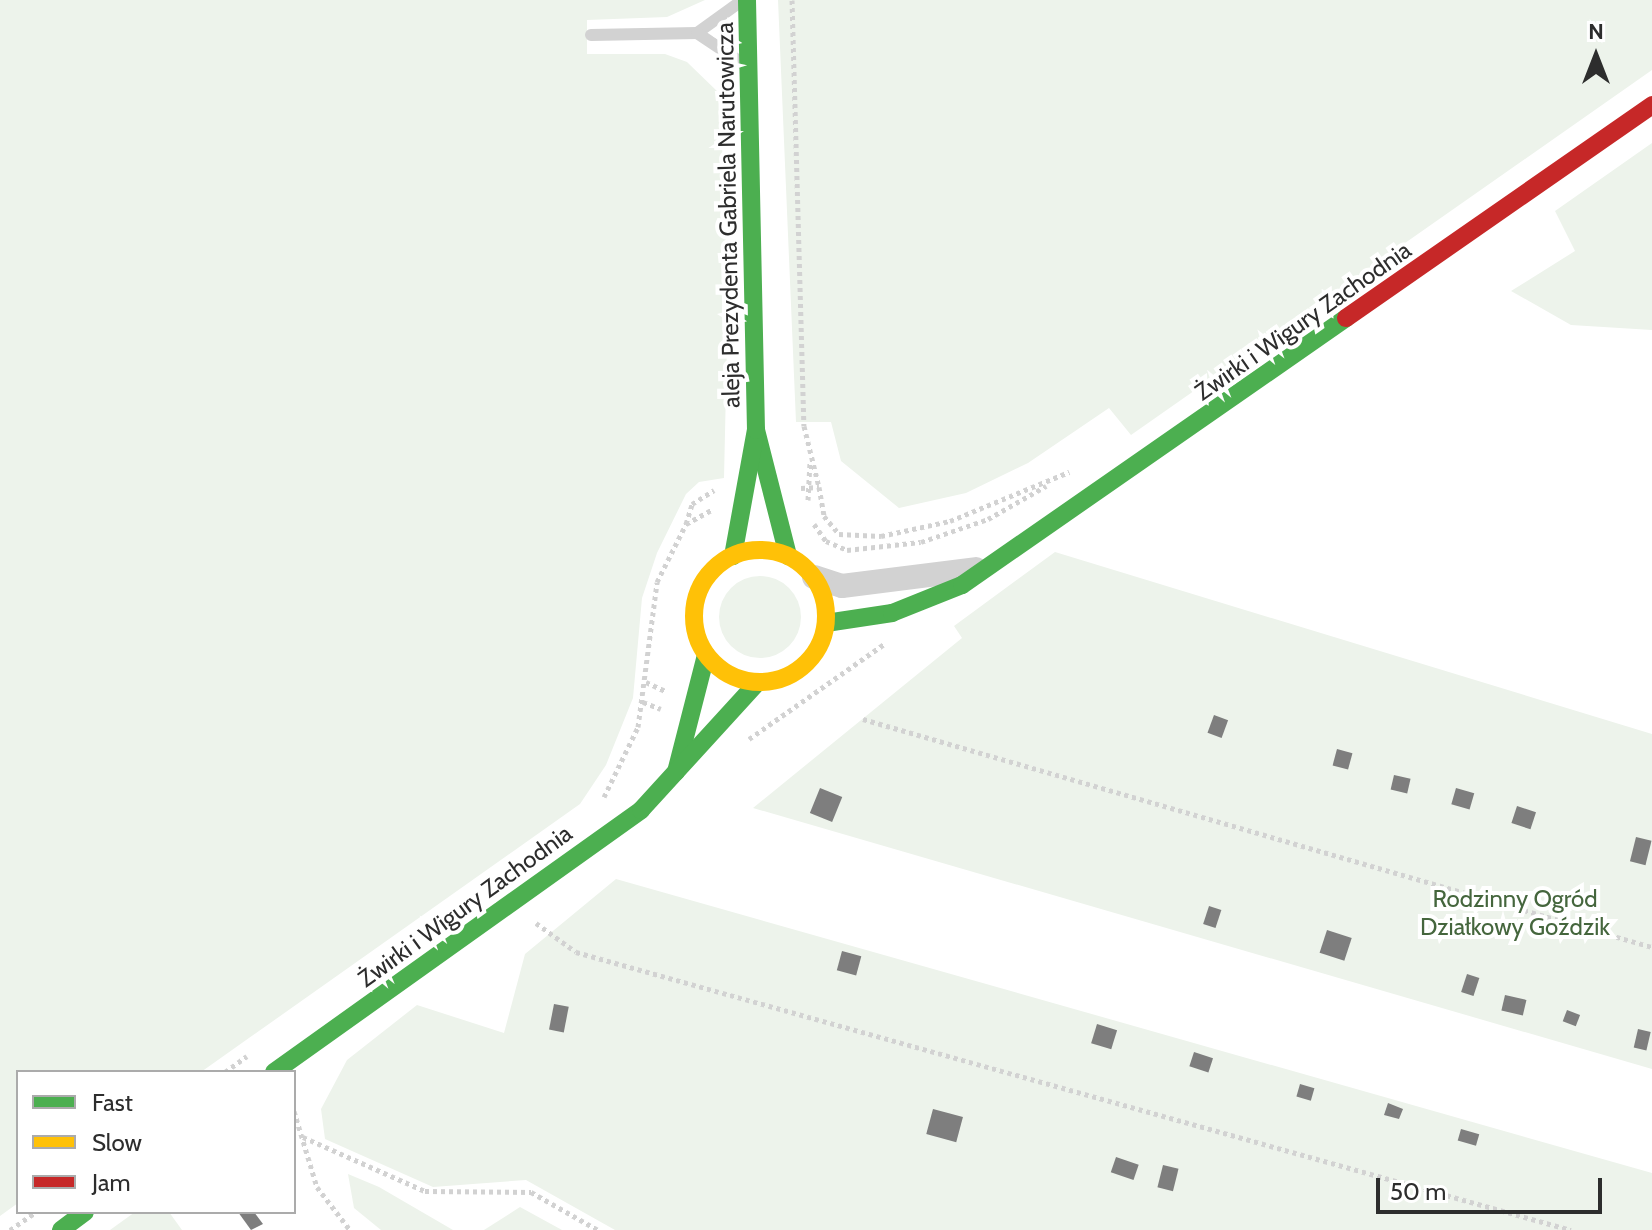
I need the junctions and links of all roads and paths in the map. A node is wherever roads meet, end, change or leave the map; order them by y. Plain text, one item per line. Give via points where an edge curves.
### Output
1 (746, 0) edge
2 (792, 0) edge
3 (697, 33) junction
4 (591, 35) dead end
5 (748, 67) junction
6 (1652, 105) edge
7 (756, 430) junction
8 (810, 463) junction
9 (1083, 469) dead end
10 (819, 487) junction
11 (807, 488) junction
12 (784, 489) dead end
13 (729, 490) dead end
14 (1028, 497) dead end
15 (798, 505) dead end
16 (718, 508) dead end
17 (812, 519) dead end
18 (686, 524) junction
19 (733, 556) junction
20 (788, 556) junction
21 (976, 569) junction
22 (814, 577) junction
23 (826, 623) junction
24 (886, 642) dead end
25 (706, 655) junction
26 (757, 683) junction
27 (863, 719) dead end
28 (638, 727) dead end
29 (743, 740) dead end
30 (676, 772) junction
31 (546, 936) dead end
32 (1652, 947) edge
33 (277, 1070) edge
34 (296, 1117) edge
35 (303, 1137) junction
36 (32, 1214) edge
37 (82, 1214) edge
38 (10, 1230) edge
39 (61, 1230) edge
40 (350, 1230) edge
41 (598, 1230) edge
42 (1571, 1230) edge

1 - 3 lane
1 - 5 street, aleja Prezydenta Gabriela Narutowicza
2 - 8 path
3 - 4 lane
3 - 5 lane
5 - 7 street, aleja Prezydenta Gabriela Narutowicza
6 - 21 street, Żwirki i Wigury Zachodnia via 1091,499
7 - 19 street, aleja Prezydenta Gabriela Narutowicza
7 - 20 street, aleja Prezydenta Gabriela Narutowicza
8 - 10 path
8 - 11 path
9 - 10 path via 1031,481 950,521 881,536 839,534 824,516
10 - 11 path
11 - 12 path
11 - 15 path via 809,505
13 - 18 path via 700,497 683,514
14 - 17 path via 943,535 865,550 835,547
16 - 18 path
18 - 28 path via 653,598
19 - 20 street via 770,550
19 - 25 street via 716,566 696,599 695,628
20 - 22 street
21 - 22 street via 855,585
21 - 23 street, Żwirki i Wigury Zachodnia via 962,585 892,613
22 - 23 street
23 - 26 street via 821,643 795,673
24 - 29 path
25 - 26 street via 728,674
25 - 30 street
26 - 30 street, Żwirki i Wigury Zachodnia
27 - 32 path
30 - 33 street, Żwirki i Wigury Zachodnia via 641,810
31 - 42 path via 576,952
34 - 35 path
35 - 40 path via 317,1187
35 - 41 path via 425,1191 531,1192
36 - 38 path
37 - 39 street

